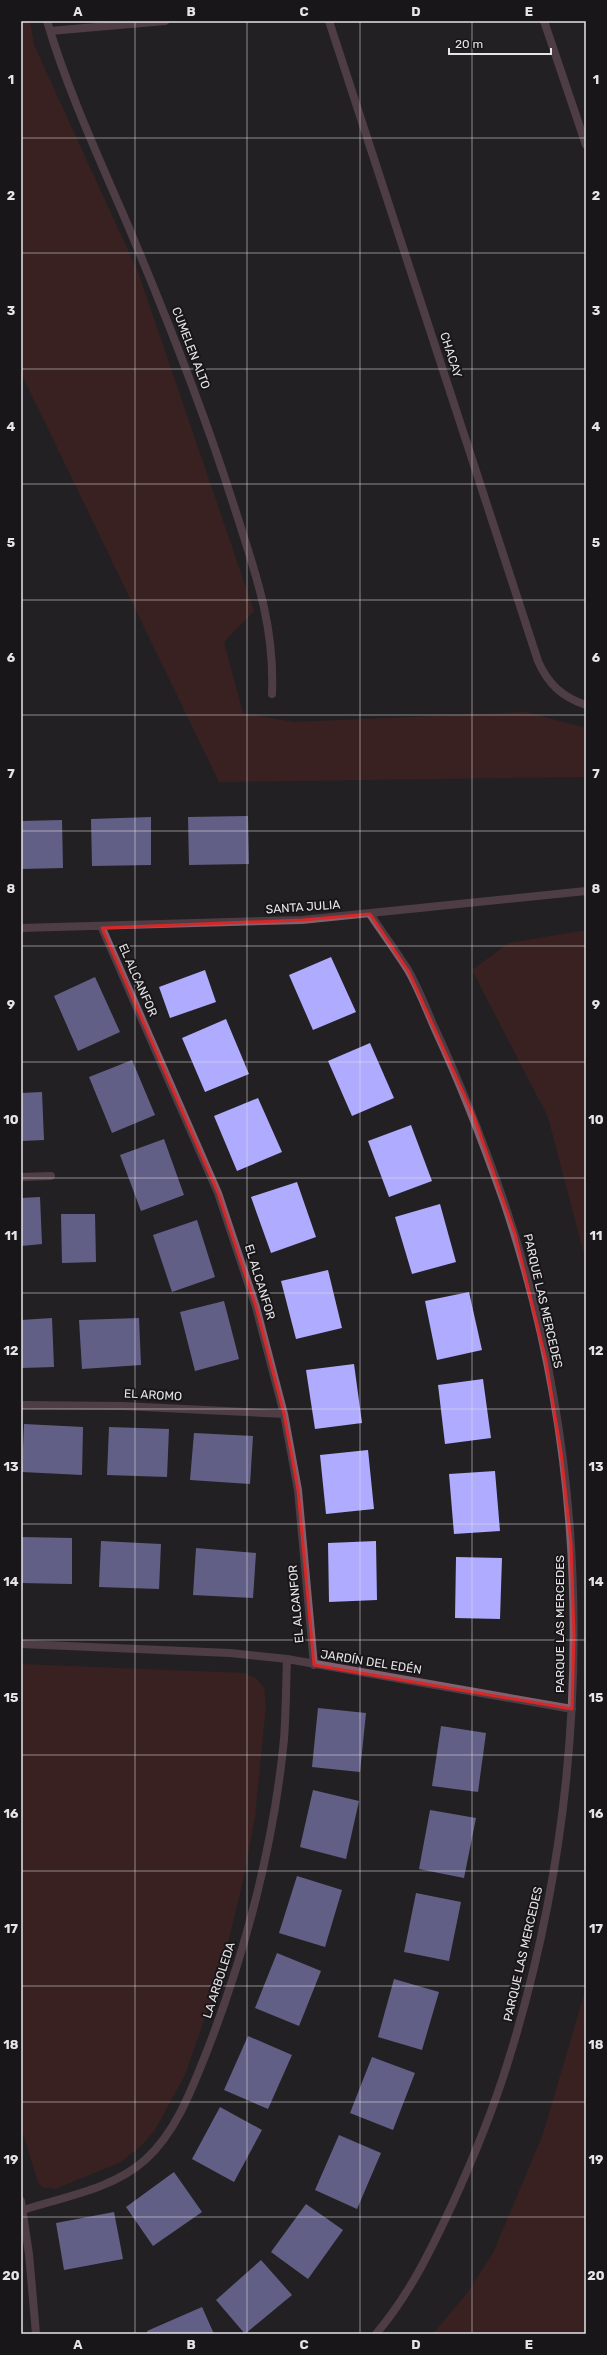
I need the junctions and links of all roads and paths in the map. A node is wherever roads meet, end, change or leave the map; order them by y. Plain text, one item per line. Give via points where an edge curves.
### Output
1 (47, 21) edge
2 (165, 21) edge
3 (329, 21) edge
4 (544, 21) edge
5 (50, 31) junction
6 (586, 145) edge
7 (272, 694) dead end
8 (586, 704) edge
9 (586, 891) edge
10 (370, 914) junction
11 (21, 928) edge
12 (102, 928) junction
13 (51, 1176) dead end
14 (21, 1177) edge
15 (21, 1405) edge
16 (284, 1414) junction
17 (21, 1644) edge
18 (287, 1660) junction
19 (314, 1665) junction
20 (572, 1709) junction
21 (21, 2201) edge
22 (23, 2210) junction
23 (36, 2334) edge
24 (376, 2334) edge

1 - 5 street, CUMELEN ALTO
2 - 5 street
3 - 8 street, CHACAY via 538,661 543,673 559,692 572,700
4 - 6 street
5 - 7 street, CUMELEN ALTO via 171,328 222,470 267,613 273,668
9 - 10 street, SANTA JULIA
10 - 12 street, SANTA JULIA via 302,920
10 - 20 street, PARQUE LAS MERCEDES via 409,972 471,1110 515,1234 524,1267 550,1384 567,1498 574,1613
11 - 12 street, SANTA JULIA
12 - 16 street, EL ALCANFOR via 218,1193 256,1306
13 - 14 street
15 - 16 street, EL AROMO via 123,1406
16 - 19 street, EL ALCANFOR via 298,1490
17 - 18 street, JARDÍN DEL EDÉN via 230,1653
18 - 19 street, JARDÍN DEL EDÉN
18 - 22 street, LA ARBOLEDA via 284,1739 263,1864 220,2019 187,2097 175,2122 160,2144 138,2165 114,2179
19 - 20 street, JARDÍN DEL EDÉN
20 - 24 street, PARQUE LAS MERCEDES via 564,1809 549,1903 534,1973 508,2064 484,2132 438,2238 407,2293
21 - 22 street
22 - 23 street

